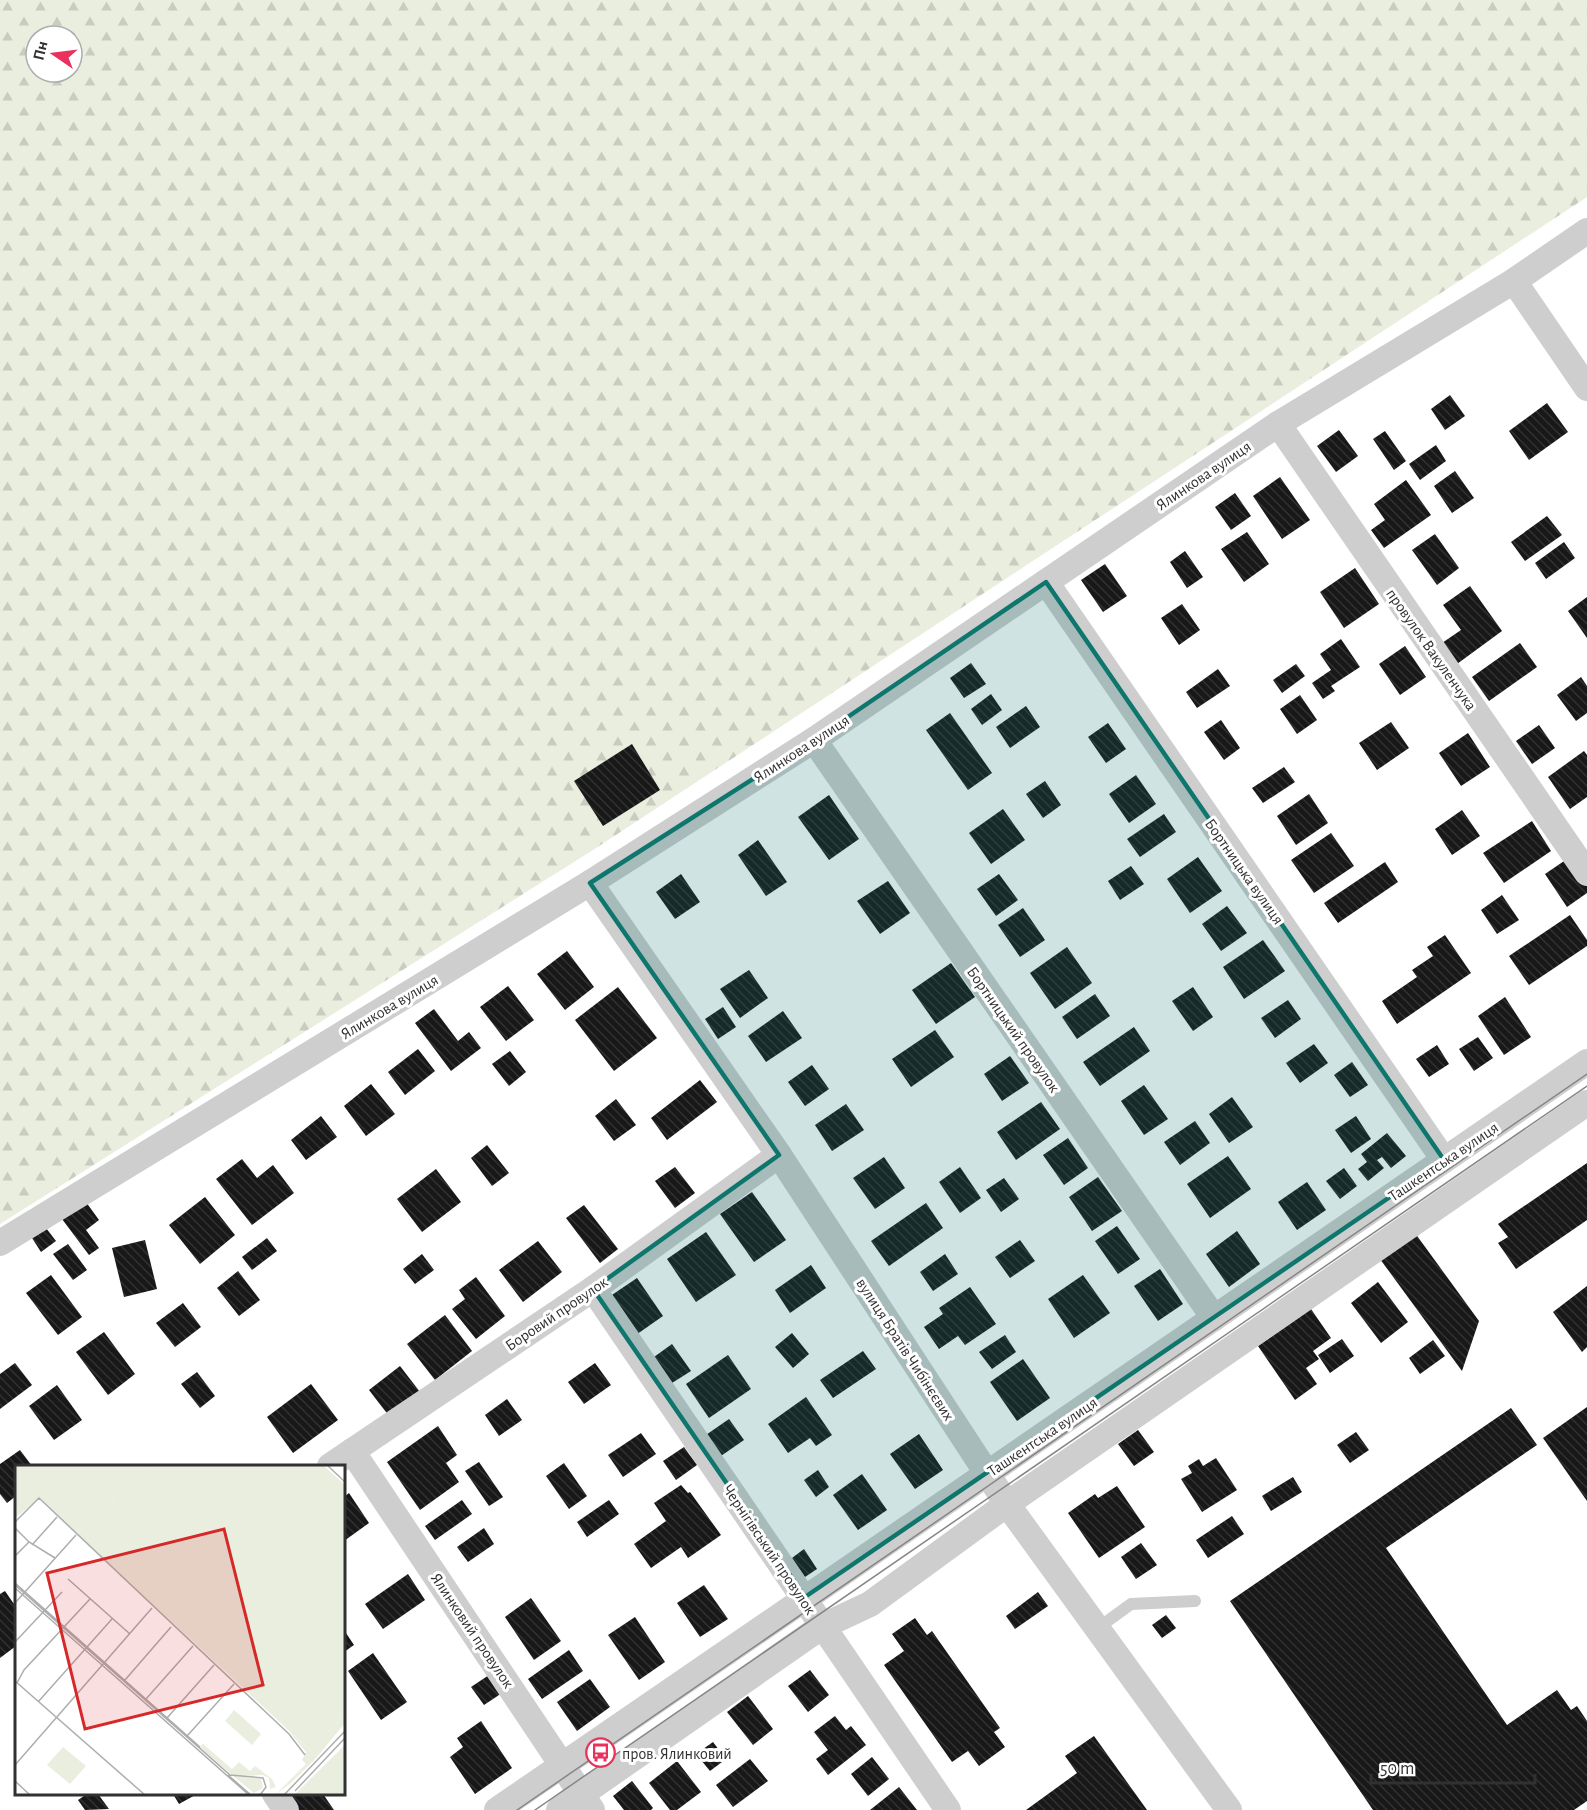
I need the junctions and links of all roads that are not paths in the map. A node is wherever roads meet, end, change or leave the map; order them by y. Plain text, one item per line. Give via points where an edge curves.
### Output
1 (1587, 231) edge
2 (1514, 281) junction
3 (1587, 388) edge
4 (1278, 424) junction
5 (1046, 582) junction
6 (814, 740) junction
7 (1587, 873) edge
8 (590, 883) junction
9 (1587, 1062) edge
10 (1587, 1103) edge
11 (779, 1155) junction
12 (1444, 1160) junction
13 (0, 1243) edge
14 (592, 1289) junction
15 (1214, 1318) junction
16 (352, 1451) junction
17 (333, 1465) edge
18 (988, 1473) junction
19 (1007, 1504) junction
20 (805, 1597) junction
21 (1195, 1601) dead end
22 (821, 1627) junction
23 (1098, 1628) junction
24 (563, 1764) junction
25 (276, 1795) edge
26 (587, 1802) edge
27 (286, 1810) edge
28 (497, 1810) edge
29 (559, 1810) edge
30 (948, 1810) edge
31 (1229, 1810) edge

1 - 2 street, Ялинкова вулиця
2 - 3 street
2 - 4 street, Ялинкова вулиця
4 - 5 street, Ялинкова вулиця
4 - 7 street, провулок Вакуленчука
5 - 6 street, Ялинкова вулиця
5 - 12 street, Бортницька вулиця
6 - 8 street, Ялинкова вулиця
6 - 15 street, Бортницький провулок
8 - 11 street, вулиця Братів Чибінєєвих
8 - 13 street, Ялинкова вулиця
9 - 12 street, Ташкентська вулиця
10 - 19 street, Ташкентська вулиця
11 - 14 street, Боровий провулок
11 - 18 street, вулиця Братів Чибінєєвих
12 - 15 street, Ташкентська вулиця
14 - 16 street, Боровий провулок
14 - 20 street, Чернігівський провулок
15 - 18 street, Ташкентська вулиця
16 - 17 street, Боровий провулок
16 - 24 street, Ялинковий провулок
18 - 19 street, вулиця Братів Чибінєєвих
18 - 20 street, Ташкентська вулиця
19 - 22 street, Ташкентська вулиця via 870,1604
19 - 23 street, вулиця Братів Чибінєєвих
20 - 22 street, Чернігівський провулок
20 - 24 street, Ташкентська вулиця
21 - 23 lane via 1131,1604
22 - 26 street, Ташкентська вулиця
22 - 30 street, Чернігівський провулок
23 - 31 street, вулиця Братів Чибінєєвих
24 - 26 street, Ялинковий провулок
24 - 28 street, Ташкентська вулиця
25 - 27 street
26 - 29 street, Ташкентська вулиця

